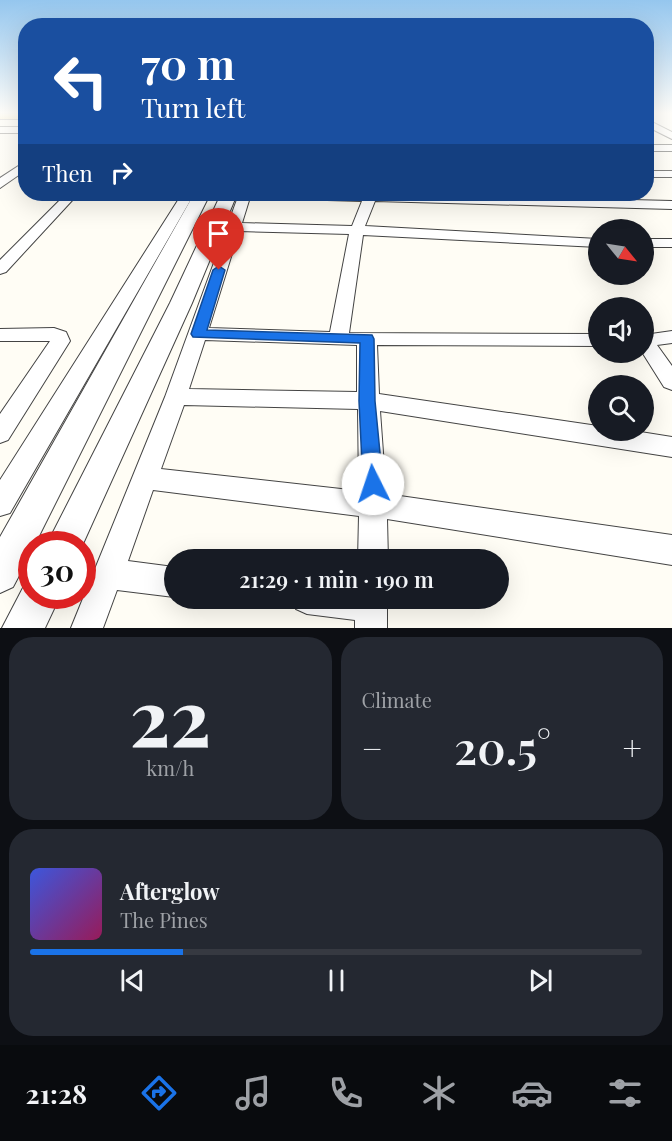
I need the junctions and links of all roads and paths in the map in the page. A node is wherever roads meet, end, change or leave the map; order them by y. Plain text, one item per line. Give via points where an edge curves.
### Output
1 (654, 148) edge
2 (672, 148) edge
3 (18, 170) edge
4 (654, 174) edge
5 (672, 174) edge
6 (1, 182) edge
7 (65, 201) edge
8 (184, 201) edge
9 (198, 201) edge
10 (226, 201) edge
11 (242, 201) edge
12 (368, 201) edge
13 (540, 201) edge
14 (647, 201) edge
15 (653, 205) junction
16 (672, 205) edge
17 (672, 218) edge
18 (232, 227) junction
19 (357, 230) junction
20 (588, 242) edge
21 (654, 243) edge
22 (672, 243) edge
23 (0, 269) edge
24 (198, 334) junction
25 (0, 335) edge
26 (672, 337) edge
27 (338, 339) junction
28 (367, 339) junction
29 (588, 340) edge
30 (654, 340) edge
31 (654, 356) edge
32 (672, 382) edge
33 (176, 397) junction
34 (367, 401) junction
35 (121, 428) junction
36 (76, 432) junction
37 (0, 433) edge
38 (672, 447) edge
39 (144, 478) junction
40 (0, 504) edge
41 (375, 505) junction
42 (71, 531) edge
43 (373, 549) edge
44 (672, 550) edge
45 (0, 574) edge
46 (107, 574) junction
47 (164, 581) edge
48 (33, 609) edge
49 (23, 628) edge
50 (87, 628) edge

1 - 2 street
3 - 6 street
4 - 5 street
7 - 23 street
8 - 40 street
9 - 36 street
10 - 35 street
11 - 18 street
12 - 19 street
13 - 15 street
14 - 15 street
15 - 16 street
15 - 17 street
18 - 19 street
18 - 24 street
19 - 20 street
19 - 27 street
21 - 22 street
24 - 27 street
24 - 33 street
25 - 37 street via 54,334 60,341
26 - 30 street
27 - 28 street
28 - 29 street
28 - 34 street
31 - 32 street
33 - 34 street
33 - 39 street
34 - 38 street
34 - 41 street
35 - 36 street
35 - 42 street
36 - 45 street
39 - 41 street
39 - 46 street
41 - 43 street
41 - 44 street
46 - 47 street
46 - 50 street
48 - 49 street

